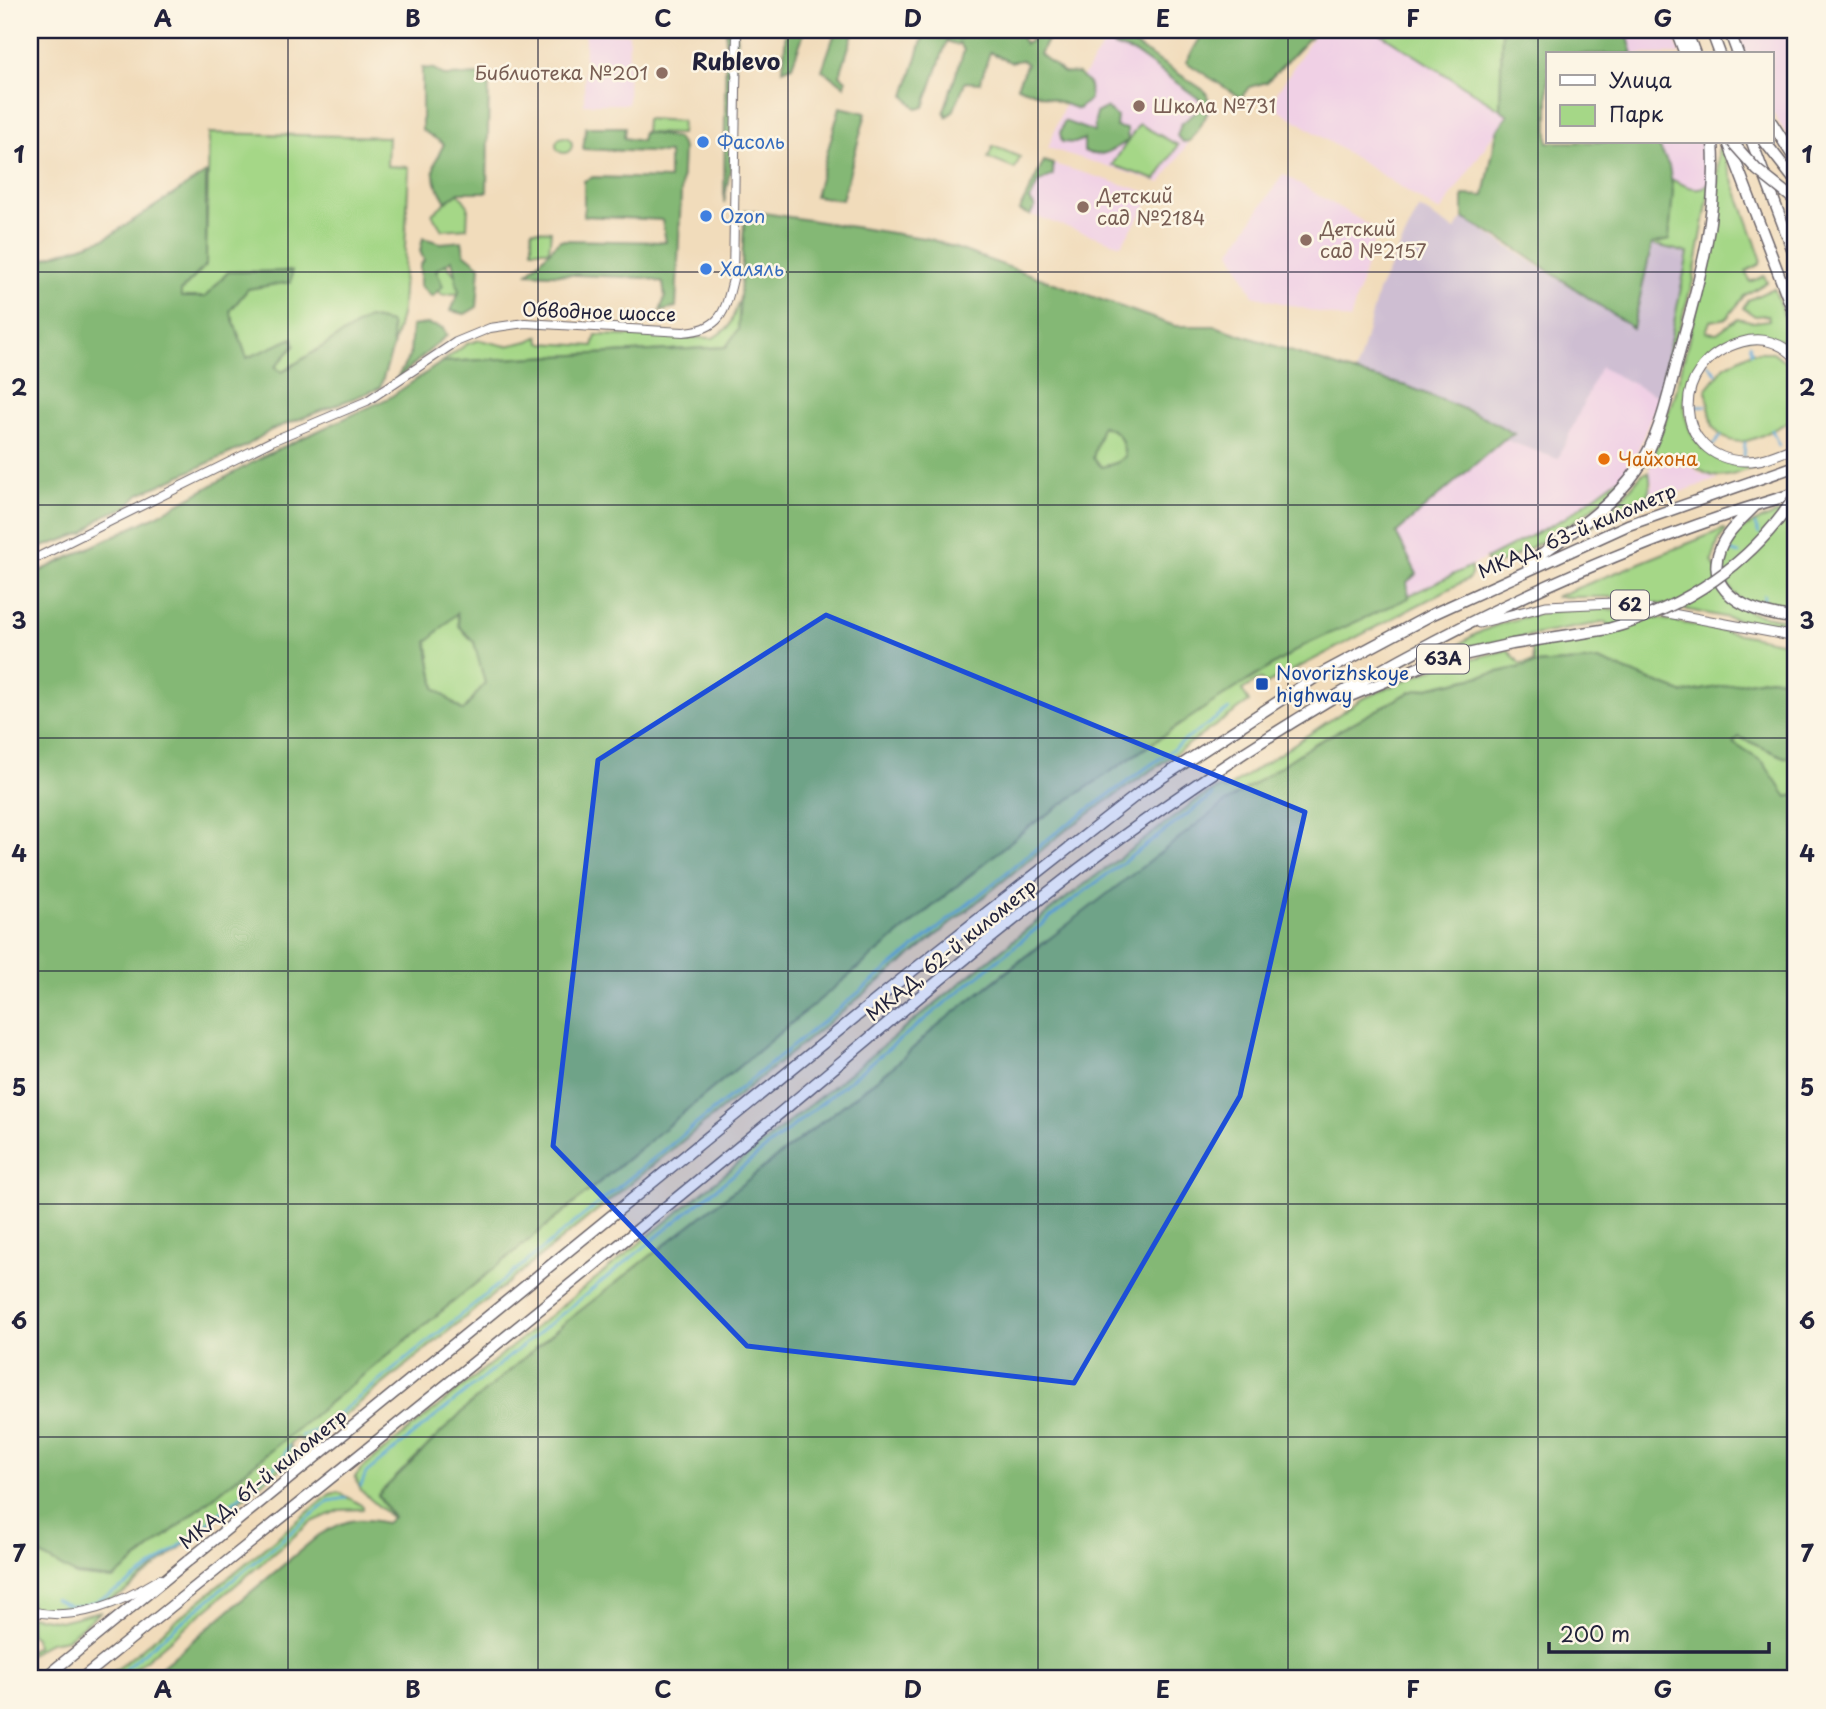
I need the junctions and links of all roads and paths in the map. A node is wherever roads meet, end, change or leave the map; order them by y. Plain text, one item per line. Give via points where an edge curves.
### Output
1 (737, 30) edge
2 (1676, 30) edge
3 (1686, 30) edge
4 (1711, 30) edge
5 (1729, 30) edge
6 (1684, 52) edge
7 (1694, 52) edge
8 (1719, 52) edge
9 (1737, 52) edge
10 (1773, 125) edge
11 (1713, 144) edge
12 (1731, 144) edge
13 (1732, 144) edge
14 (1753, 144) edge
15 (1767, 144) edge
16 (1796, 161) edge
17 (1796, 181) edge
18 (1796, 201) edge
19 (1796, 259) edge
20 (1796, 319) edge
21 (1796, 358) edge
22 (1796, 447) edge
23 (1796, 466) edge
24 (1796, 494) edge
25 (1756, 505) junction
26 (30, 561) edge
27 (1509, 577) junction
28 (1796, 618) edge
29 (1464, 626) junction
30 (1796, 638) edge
31 (1377, 643) joint
32 (1431, 643) joint
33 (1289, 723) junction
34 (505, 1304) joint
35 (190, 1561) junction
36 (30, 1611) edge
37 (43, 1679) edge
38 (81, 1679) edge

1 - 26 street, Обводное шоссе via 733,279 727,304 714,324 682,332 525,323 490,328 456,342 367,401 272,441
2 - 6 highway
3 - 7 highway
4 - 8 highway
5 - 9 highway
10 - 16 highway
11 - 27 highway via 1714,198 1701,275 1651,443 1625,486 1562,540
12 - 20 highway
13 - 18 highway, bridge
14 - 19 highway
15 - 17 highway
21 - 22 main road via 1761,339 1726,347 1698,370 1688,405 1701,440 1721,456 1745,462
23 - 27 highway, МКАД, 63-й километр via 1629,525
24 - 25 highway, МКАД, 63-й километр
24 - 33 highway, 63A, bridge via 1762,539 1722,575 1668,607 1608,628 1432,662
25 - 28 highway via 1719,551 1720,578 1745,608
25 - 29 highway, МКАД, 63-й километр via 1652,541
27 - 31 highway, МКАД, 63-й километр
29 - 30 main road, 62 via 1546,606 1600,603 1638,606
29 - 32 highway, МКАД, 63-й километр
31 - 34 highway, МКАД, 62-й километр via 1268,706 1143,790
32 - 33 highway, МКАД, 62-й километр
33 - 38 highway, МКАД, 62-й километр via 1078,870
34 - 35 highway, МКАД, 61-й километр
35 - 36 street via 96,1609 59,1615
35 - 37 highway, МКАД, 61-й километр

